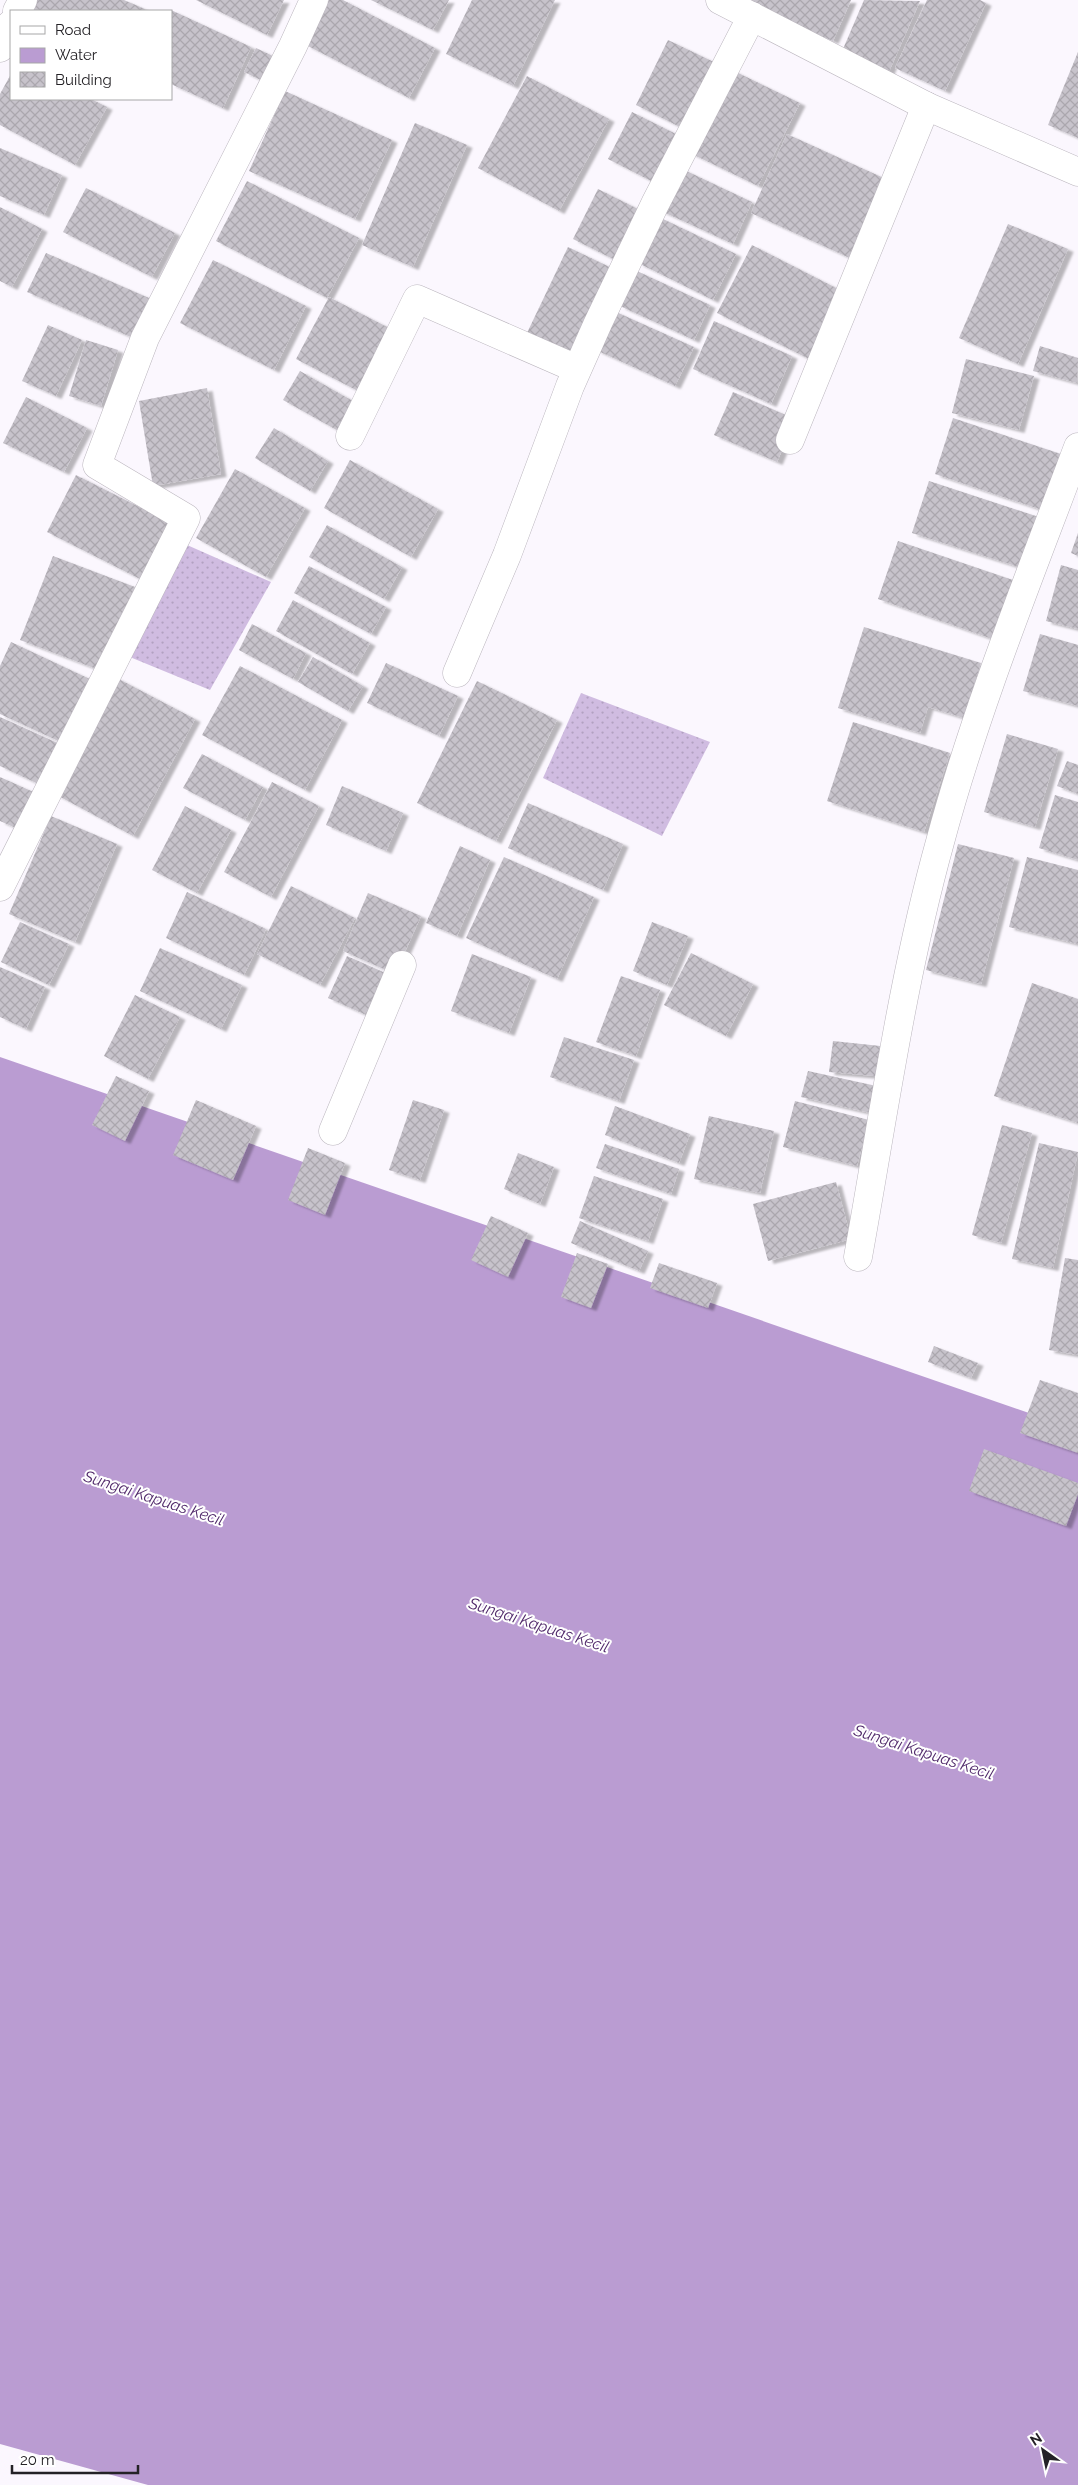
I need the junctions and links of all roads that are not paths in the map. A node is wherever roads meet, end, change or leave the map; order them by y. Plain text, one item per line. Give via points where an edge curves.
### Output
1 (314, 0) edge
2 (720, 0) edge
3 (752, 16) junction
4 (10, 26) edge
5 (0, 48) edge
6 (926, 106) junction
7 (1078, 172) edge
8 (578, 369) junction
9 (350, 436) dead end
10 (790, 440) dead end
11 (1078, 447) edge
12 (457, 673) dead end
13 (0, 887) edge
14 (402, 965) dead end
15 (333, 1131) dead end
16 (858, 1258) dead end

1 - 13 street via 145,338 97,465 186,518
2 - 3 street
3 - 6 street
3 - 8 street via 655,204
4 - 5 street
6 - 7 street
6 - 10 street
8 - 9 street via 417,299
8 - 12 street via 507,555
11 - 16 street via 988,687 940,841 904,988
14 - 15 street

